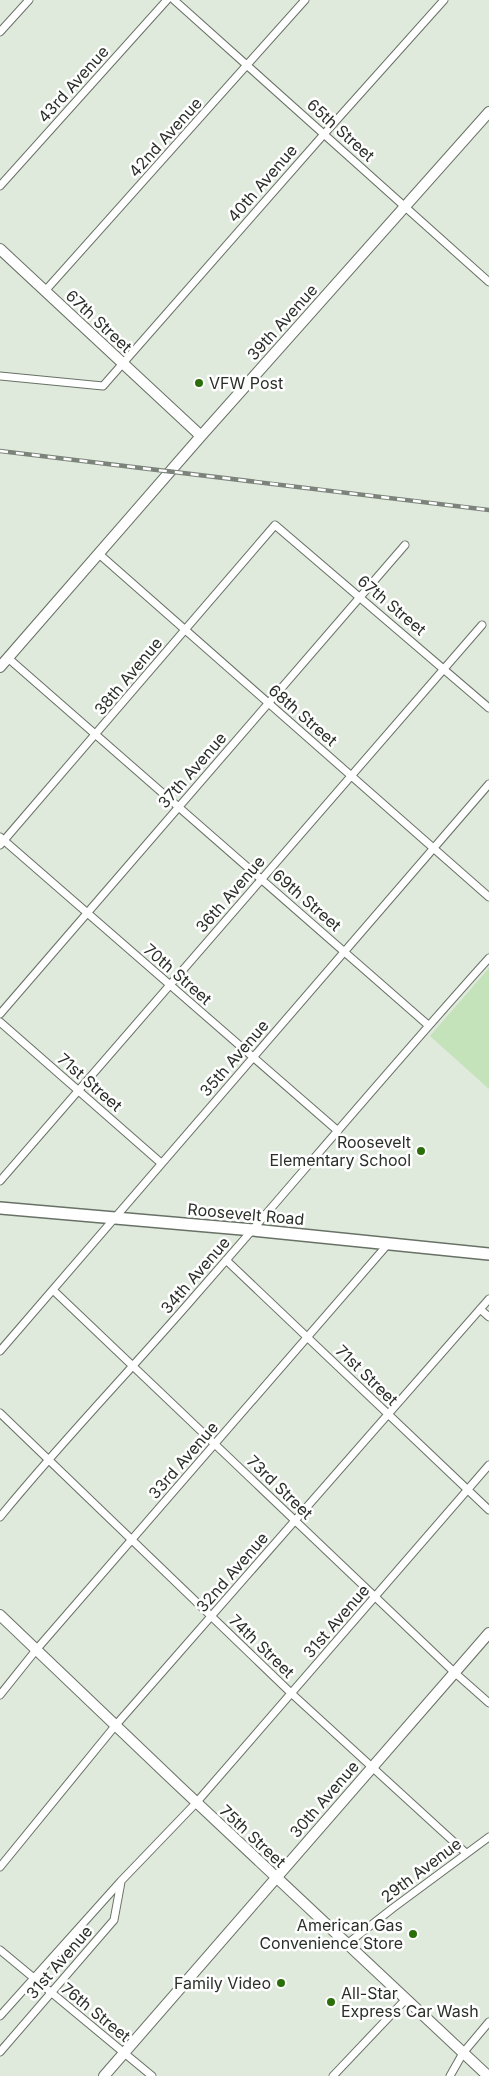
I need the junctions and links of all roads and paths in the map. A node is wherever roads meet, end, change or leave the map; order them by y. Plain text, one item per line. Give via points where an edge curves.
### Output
1 (30, 0) edge
2 (166, 0) edge
3 (174, 0) edge
4 (305, 0) edge
5 (444, 0) edge
6 (0, 32) edge
7 (247, 65) junction
8 (489, 112) edge
9 (325, 133) junction
10 (0, 186) edge
11 (405, 206) junction
12 (0, 249) edge
13 (489, 282) edge
14 (45, 291) junction
15 (123, 364) junction
16 (0, 376) edge
17 (201, 436) junction
18 (275, 525) joint
19 (405, 545) dead end
20 (99, 554) junction
21 (360, 597) junction
22 (482, 625) dead end
23 (185, 630) junction
24 (8, 658) junction
25 (0, 668) edge
26 (444, 669) junction
27 (269, 703) junction
28 (489, 708) edge
29 (96, 735) junction
30 (351, 776) junction
31 (489, 784) edge
32 (178, 807) junction
33 (1, 840) edge
34 (434, 849) junction
35 (262, 878) junction
36 (489, 897) edge
37 (87, 913) junction
38 (345, 952) junction
39 (489, 958) edge
40 (170, 985) junction
41 (0, 1014) edge
42 (0, 1022) edge
43 (428, 1025) junction
44 (252, 1057) junction
45 (78, 1090) junction
46 (338, 1131) junction
47 (161, 1163) junction
48 (0, 1181) edge
49 (0, 1208) edge
50 (116, 1217) junction
51 (253, 1230) junction
52 (388, 1244) junction
53 (489, 1254) edge
54 (226, 1260) junction
55 (53, 1290) junction
56 (489, 1299) edge
57 (480, 1309) junction
58 (489, 1317) edge
59 (307, 1337) junction
60 (0, 1351) edge
61 (134, 1366) junction
62 (0, 1413) edge
63 (388, 1414) junction
64 (215, 1444) junction
65 (48, 1459) junction
66 (489, 1465) edge
67 (468, 1490) junction
68 (489, 1510) edge
69 (0, 1517) edge
70 (295, 1520) junction
71 (132, 1540) junction
72 (376, 1597) junction
73 (0, 1615) edge
74 (212, 1616) junction
75 (489, 1633) edge
76 (36, 1650) junction
77 (454, 1672) junction
78 (292, 1693) junction
79 (0, 1695) edge
80 (489, 1703) edge
81 (115, 1726) junction
82 (372, 1766) junction
83 (196, 1803) junction
84 (489, 1837) edge
85 (466, 1853) junction
86 (0, 1867) edge
87 (276, 1878) junction
88 (121, 1882) junction
89 (347, 1944) junction
90 (0, 1950) edge
91 (33, 1979) junction
92 (51, 1993) junction
93 (406, 1999) junction
94 (0, 2016) edge
95 (489, 2022) edge
96 (0, 2052) edge
97 (124, 2052) junction
98 (463, 2053) junction
99 (104, 2076) edge
100 (152, 2076) edge
101 (333, 2076) edge
102 (450, 2076) edge
103 (488, 2076) edge

1 - 6 street
2 - 10 street, 43rd Avenue
3 - 7 street, 65th Street
4 - 7 street, 42nd Avenue
5 - 9 street, 40th Avenue
7 - 9 street, 65th Street
7 - 14 street, 42nd Avenue
8 - 11 street, 39th Avenue
9 - 11 street, 65th Street
9 - 15 street, 40th Avenue
11 - 13 street, 65th Street
11 - 17 street, 39th Avenue
12 - 14 street, 67th Street
14 - 15 street, 67th Street
15 - 16 street, 40th Avenue via 103,386
15 - 17 street, 67th Street
17 - 20 street, 39th Avenue
18 - 21 street, 67th Street
18 - 23 street, 38th Avenue
19 - 21 street, 37th Avenue
20 - 23 street, 68th Street
20 - 24 street, 39th Avenue
21 - 26 street, 67th Street
21 - 27 street, 37th Avenue
22 - 26 street, 36th Avenue
23 - 27 street, 68th Street
23 - 29 street, 38th Avenue
24 - 25 street, 39th Avenue
24 - 29 street, 69th Street
26 - 28 street, 67th Street
26 - 30 street, 36th Avenue
27 - 30 street, 68th Street
27 - 32 street, 37th Avenue
29 - 32 street, 69th Street
29 - 33 street, 38th Avenue
30 - 34 street, 68th Street
30 - 35 street, 36th Avenue
31 - 34 street, 35th Avenue
32 - 35 street, 69th Street
32 - 37 street, 37th Avenue
33 - 37 street, 70th Street
34 - 36 street, 68th Street
34 - 38 street, 35th Avenue
35 - 38 street, 69th Street
35 - 40 street, 36th Avenue
37 - 40 street, 70th Street
37 - 41 street, 37th Avenue
38 - 43 street, 69th Street
38 - 44 street, 35th Avenue
39 - 43 street, 34th Avenue
40 - 44 street, 70th Street
40 - 45 street, 36th Avenue
42 - 45 street, 71st Street
43 - 46 street, 34th Avenue
44 - 46 street, 70th Street
44 - 47 street, 35th Avenue
45 - 47 street, 71st Street
45 - 48 street, 36th Avenue
46 - 51 street, 34th Avenue
47 - 50 street, 35th Avenue
49 - 50 main road, Roosevelt Road
50 - 51 main road, Roosevelt Road
50 - 55 street, 35th Avenue
51 - 52 main road, Roosevelt Road
51 - 54 street, 34th Avenue
52 - 53 main road, Roosevelt Road
52 - 59 street, 33rd Avenue
54 - 59 street, 71st Street
54 - 61 street, 34th Avenue
55 - 60 street, 35th Avenue
55 - 61 street, 73rd Street
56 - 57 street, 32nd Avenue
57 - 58 street
57 - 63 street, 32nd Avenue
59 - 63 street, 71st Street
59 - 64 street, 33rd Avenue
61 - 64 street, 73rd Street
61 - 65 street, 34th Avenue
62 - 65 street, 74th Street
63 - 67 street, 71st Street
63 - 70 street, 32nd Avenue
64 - 70 street, 73rd Street
64 - 71 street, 33rd Avenue
65 - 69 street, 34th Avenue
65 - 71 street, 74th Street
66 - 67 street, 31st Avenue
67 - 68 street, 71st Street
67 - 72 street, 31st Avenue
70 - 72 street, 73rd Street
70 - 74 street, 32nd Avenue
71 - 74 street, 74th Street
71 - 76 street, 33rd Avenue
72 - 77 street, 73rd Street
72 - 78 street, 31st Avenue
73 - 76 street, 75th Street
74 - 78 street, 74th Street
74 - 81 street, 32nd Avenue
75 - 77 street, 30th Avenue
76 - 79 street, 33rd Avenue
76 - 81 street, 75th Street
77 - 80 street, 73rd Street
77 - 82 street, 30th Avenue
78 - 82 street, 74th Street
78 - 83 street, 31st Avenue
81 - 83 street, 75th Street
81 - 86 street, 32nd Avenue
82 - 85 street, 74th Street
82 - 87 street, 30th Avenue
83 - 87 street, 75th Street
83 - 88 street, 31st Avenue
84 - 85 street, 29th Avenue
85 - 89 street, 29th Avenue
87 - 89 street, 75th Street
87 - 97 street, 30th Avenue
88 - 91 street, 31st Avenue
88 - 92 street, 31st Avenue via 114,1920
89 - 93 street, 75th Street
90 - 91 street, 76th Street
91 - 92 street, 76th Street
91 - 94 street, 31st Avenue
92 - 96 street, 31st Avenue
92 - 97 street, 76th Street
93 - 98 street, 75th Street
93 - 101 street
95 - 98 street
97 - 99 street, 30th Avenue
97 - 100 street, 76th Street
98 - 102 street
98 - 103 street, 75th Street

